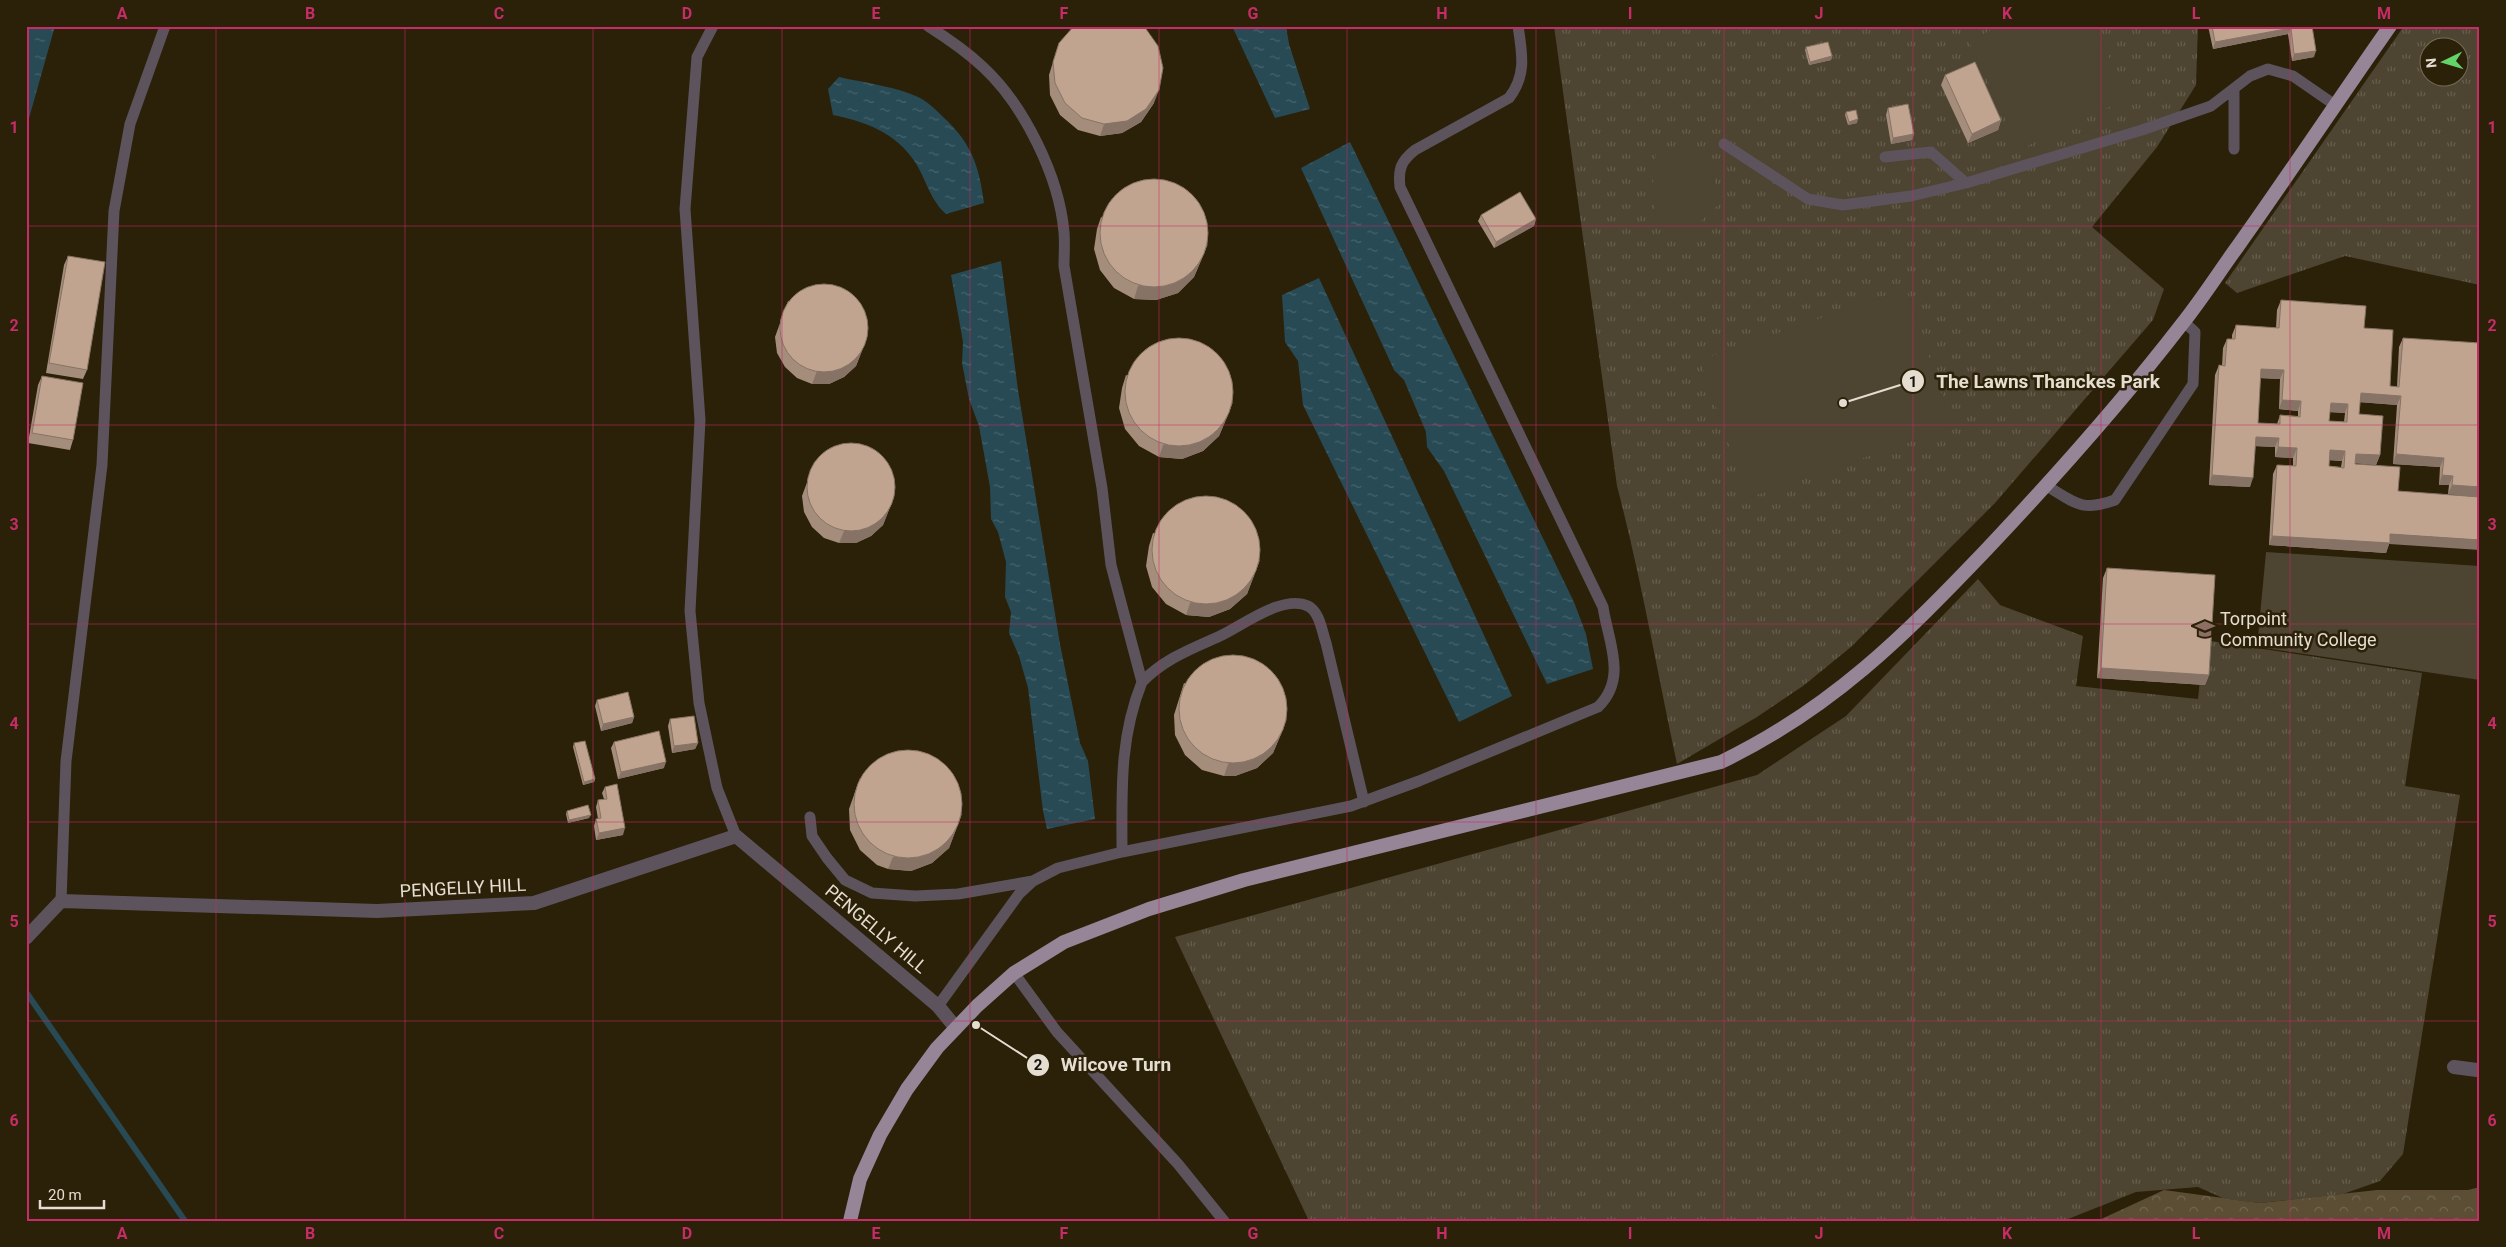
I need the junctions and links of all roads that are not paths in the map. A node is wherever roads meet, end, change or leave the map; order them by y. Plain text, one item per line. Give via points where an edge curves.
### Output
1 (165, 26) edge
2 (713, 26) edge
3 (928, 26) edge
4 (1518, 26) edge
5 (2390, 26) edge
6 (2234, 89) junction
7 (2335, 105) junction
8 (1724, 144) dead end
9 (2234, 149) dead end
10 (1885, 157) dead end
11 (1966, 183) junction
12 (2184, 322) junction
13 (2047, 486) junction
14 (1142, 682) junction
15 (1364, 802) junction
16 (810, 817) dead end
17 (736, 836) junction
18 (1122, 852) junction
19 (1034, 881) junction
20 (61, 901) junction
21 (26, 938) edge
22 (1014, 973) junction
23 (938, 1006) junction
24 (956, 1028) junction
25 (2454, 1067) dead end
26 (2479, 1070) edge
27 (850, 1221) edge
28 (1224, 1221) edge

1 - 20 lane via 130,124 114,211 102,464 66,761
2 - 17 lane via 696,57 685,209 700,420 690,611 699,703 717,788
3 - 14 lane via 984,67 1038,143 1052,180 1064,232 1064,266 1102,488 1111,565
4 - 15 lane via 1524,62 1515,90 1509,98 1404,158 1398,172 1400,187 1603,607 1615,658 1614,680 1608,698 1598,707
5 - 7 main road
6 - 7 lane via 2250,76 2268,69 2293,76
6 - 9 lane
6 - 11 lane via 2211,106
7 - 12 main road
8 - 11 lane via 1808,199 1843,206 1911,196
10 - 11 lane via 1931,152
12 - 13 main road
12 - 13 lane via 2195,332 2193,384 2115,500 2096,507 2078,505
13 - 22 main road via 1937,601 1856,677 1769,739 1721,762 1244,880 1149,909 1064,942
14 - 15 lane via 1174,656 1220,636 1265,610 1295,604 1307,606 1318,618 1326,643
14 - 18 lane via 1126,732
15 - 18 lane
16 - 19 lane via 812,836 826,858 846,880 872,892 915,896 958,894
17 - 20 street, PENGELLY HILL via 534,903 377,911
17 - 23 street, PENGELLY HILL
18 - 19 lane via 1058,868
19 - 23 lane via 1019,894
20 - 21 street
22 - 24 main road
22 - 28 lane via 1057,1032 1178,1164
23 - 24 street, PENGELLY HILL
24 - 27 main road via 907,1089 880,1135 860,1179
25 - 26 street

